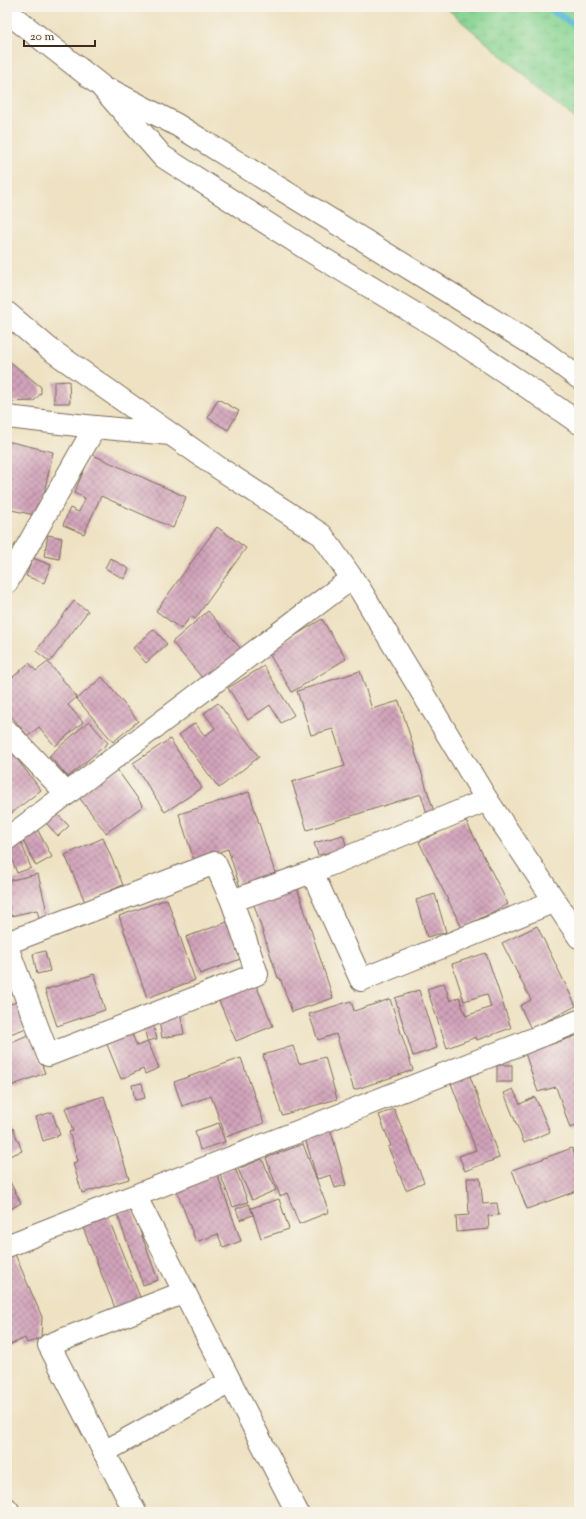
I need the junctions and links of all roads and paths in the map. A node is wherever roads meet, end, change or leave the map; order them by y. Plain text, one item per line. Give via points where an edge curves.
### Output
1 (7, 12) edge
2 (100, 85) junction
3 (7, 312) edge
4 (579, 378) edge
5 (7, 416) edge
6 (579, 423) edge
7 (95, 427) junction
8 (171, 434) junction
9 (352, 578) junction
10 (7, 582) edge
11 (7, 731) edge
12 (67, 794) junction
13 (487, 800) junction
14 (7, 839) edge
15 (312, 872) junction
16 (232, 901) junction
17 (555, 901) junction
18 (579, 937) edge
19 (7, 943) edge
20 (7, 947) edge
21 (579, 1020) edge
22 (141, 1207) dead end
23 (7, 1246) edge
24 (184, 1292) junction
25 (230, 1382) junction
26 (104, 1452) junction
27 (7, 1508) edge
28 (9, 1512) edge
29 (135, 1512) edge
30 (297, 1512) edge

1 - 2 street
2 - 4 street via 177,125 543,351
2 - 6 street via 162,156 307,249 442,330
3 - 8 street via 47,347
5 - 7 street
7 - 8 street
7 - 10 street
8 - 9 street via 322,535
9 - 12 street
9 - 13 street
11 - 12 street
12 - 14 street
13 - 15 street
13 - 17 street
15 - 16 street
15 - 17 street via 361,980
16 - 19 street via 215,863
16 - 20 street via 257,974 48,1055
17 - 18 street
21 - 23 street
22 - 24 street
24 - 25 street
24 - 26 street via 49,1346
25 - 26 street
25 - 30 street
26 - 29 street
27 - 28 street

